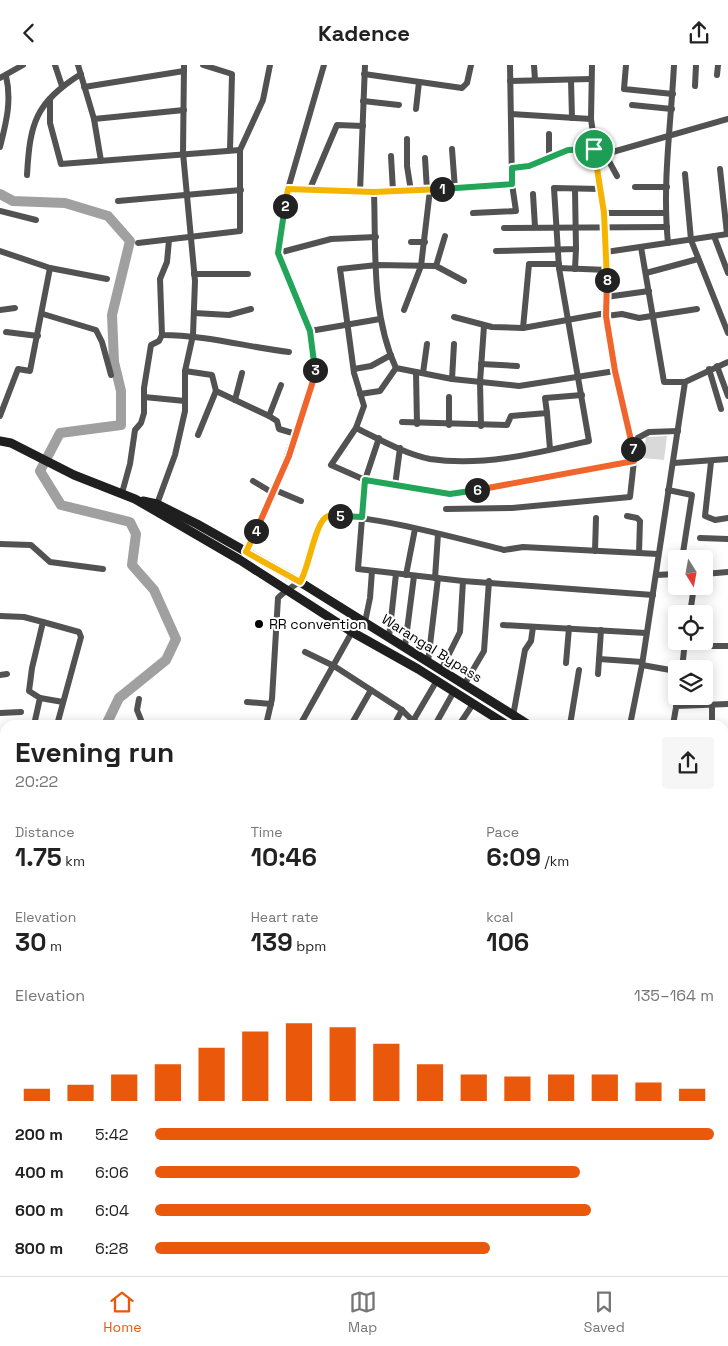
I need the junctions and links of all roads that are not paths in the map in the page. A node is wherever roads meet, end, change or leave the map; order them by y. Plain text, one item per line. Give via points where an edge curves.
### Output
1 (23, 65) edge
2 (55, 65) edge
3 (78, 65) edge
4 (203, 65) edge
5 (270, 65) edge
6 (324, 65) edge
7 (366, 65) edge
8 (471, 65) edge
9 (510, 65) edge
10 (534, 65) edge
11 (592, 65) edge
12 (626, 65) edge
13 (674, 65) edge
14 (696, 65) edge
15 (718, 65) edge
16 (184, 68) edge
17 (80, 74) junction
18 (364, 74) junction
19 (717, 75) dead end
20 (3, 77) edge
21 (591, 79) junction
22 (536, 80) junction
23 (571, 80) junction
24 (510, 81) junction
25 (418, 82) junction
26 (62, 86) junction
27 (695, 86) dead end
28 (84, 87) junction
29 (672, 94) junction
30 (50, 99) junction
31 (363, 101) junction
32 (399, 105) dead end
33 (632, 105) dead end
34 (416, 109) dead end
35 (672, 109) junction
36 (184, 110) junction
37 (511, 114) junction
38 (572, 118) junction
39 (94, 119) junction
40 (591, 119) junction
41 (728, 120) edge
42 (362, 126) junction
43 (549, 134) dead end
44 (668, 136) junction
45 (407, 139) dead end
46 (0, 147) edge
47 (240, 149) junction
48 (452, 149) dead end
49 (230, 150) junction
50 (183, 153) junction
51 (594, 153) junction
52 (605, 154) junction
53 (391, 156) dead end
54 (426, 158) dead end
55 (549, 159) junction
56 (101, 161) junction
57 (512, 168) junction
58 (720, 169) dead end
59 (685, 174) dead end
60 (27, 175) dead end
61 (617, 176) dead end
62 (512, 184) junction
63 (636, 187) dead end
64 (667, 187) junction
65 (288, 189) junction
66 (455, 189) junction
67 (600, 189) junction
68 (241, 190) junction
69 (428, 190) junction
70 (575, 190) junction
71 (309, 191) junction
72 (393, 191) junction
73 (411, 191) junction
74 (360, 192) junction
75 (374, 192) junction
76 (533, 194) dead end
77 (187, 195) junction
78 (118, 201) dead end
79 (0, 211) edge
80 (473, 213) dead end
81 (604, 213) junction
82 (666, 213) junction
83 (36, 220) dead end
84 (606, 226) junction
85 (535, 227) junction
86 (555, 227) junction
87 (576, 227) junction
88 (667, 227) junction
89 (504, 228) dead end
90 (727, 234) edge
91 (445, 235) dead end
92 (714, 236) junction
93 (191, 237) junction
94 (376, 237) junction
95 (691, 239) junction
96 (169, 240) junction
97 (411, 242) dead end
98 (425, 242) junction
99 (138, 243) dead end
100 (668, 243) junction
101 (641, 247) junction
102 (558, 249) junction
103 (576, 249) junction
104 (0, 251) edge
105 (496, 251) dead end
106 (606, 252) junction
107 (278, 253) junction
108 (698, 259) junction
109 (377, 265) junction
110 (421, 266) junction
111 (436, 266) junction
112 (559, 266) junction
113 (50, 268) junction
114 (575, 269) junction
115 (607, 270) junction
116 (646, 273) junction
117 (728, 273) edge
118 (194, 274) junction
119 (248, 274) dead end
120 (107, 279) dead end
121 (464, 281) dead end
122 (649, 291) junction
123 (606, 297) junction
124 (15, 309) dead end
125 (252, 309) dead end
126 (404, 309) dead end
127 (697, 309) dead end
128 (0, 310) edge
129 (194, 313) junction
130 (42, 314) junction
131 (606, 315) junction
132 (653, 316) junction
133 (454, 317) dead end
134 (380, 319) junction
135 (568, 321) junction
136 (348, 324) junction
137 (484, 326) junction
138 (524, 328) junction
139 (310, 331) junction
140 (6, 333) dead end
141 (728, 333) edge
142 (162, 335) junction
143 (193, 335) junction
144 (38, 336) junction
145 (427, 344) dead end
146 (454, 344) dead end
147 (289, 352) dead end
148 (390, 355) junction
149 (728, 362) edge
150 (481, 364) junction
151 (517, 366) dead end
152 (717, 366) junction
153 (396, 368) junction
154 (354, 369) junction
155 (710, 369) junction
156 (185, 371) junction
157 (615, 371) junction
158 (242, 373) dead end
159 (420, 373) junction
160 (110, 375) dead end
161 (579, 376) junction
162 (452, 379) junction
163 (480, 382) junction
164 (685, 382) junction
165 (281, 385) dead end
166 (216, 391) junction
167 (360, 395) junction
168 (582, 395) junction
169 (728, 396) edge
170 (144, 397) junction
171 (449, 397) dead end
172 (235, 400) junction
173 (185, 401) junction
174 (721, 409) dead end
175 (547, 413) junction
176 (0, 416) edge
177 (270, 416) junction
178 (402, 422) dead end
179 (417, 424) junction
180 (450, 425) junction
181 (481, 426) junction
182 (356, 428) junction
183 (678, 431) junction
184 (296, 434) junction
185 (0, 435) edge
186 (198, 435) dead end
187 (379, 438) junction
188 (0, 441) edge
189 (632, 441) junction
190 (11, 443) junction
191 (400, 448) junction
192 (550, 449) junction
193 (728, 459) edge
194 (634, 461) junction
195 (711, 462) junction
196 (674, 463) junction
197 (365, 480) junction
198 (253, 481) dead end
199 (395, 486) junction
200 (668, 490) junction
201 (274, 492) junction
202 (122, 493) junction
203 (135, 499) junction
204 (301, 501) dead end
205 (157, 504) junction
206 (446, 509) dead end
207 (627, 516) dead end
208 (362, 517) junction
209 (596, 518) dead end
210 (728, 518) edge
211 (415, 529) junction
212 (438, 534) junction
213 (700, 538) dead end
214 (728, 539) edge
215 (0, 544) edge
216 (683, 550) edge
217 (595, 551) junction
218 (246, 552) junction
219 (639, 553) junction
220 (658, 554) junction
221 (104, 569) dead end
222 (372, 571) junction
223 (728, 572) edge
224 (396, 573) junction
225 (713, 573) edge
226 (668, 574) edge
227 (406, 575) junction
228 (656, 575) junction
229 (414, 576) junction
230 (303, 577) junction
231 (436, 578) junction
232 (463, 581) junction
233 (489, 581) junction
234 (285, 590) junction
235 (653, 595) junction
236 (0, 616) edge
237 (43, 622) junction
238 (365, 622) junction
239 (503, 625) dead end
240 (533, 627) junction
241 (569, 628) junction
242 (601, 630) junction
243 (352, 632) junction
244 (646, 633) junction
245 (389, 637) junction
246 (713, 645) edge
247 (405, 646) junction
248 (728, 646) edge
249 (305, 652) dead end
250 (599, 659) junction
251 (428, 663) junction
252 (566, 663) dead end
253 (642, 664) junction
254 (334, 666) junction
255 (668, 669) edge
256 (440, 670) junction
257 (579, 670) dead end
258 (598, 674) dead end
259 (436, 682) junction
260 (464, 685) junction
261 (371, 690) junction
262 (453, 693) junction
263 (40, 698) junction
264 (139, 699) dead end
265 (63, 702) junction
266 (248, 702) dead end
267 (270, 704) junction
268 (473, 704) junction
269 (728, 704) edge
270 (676, 706) joint
271 (712, 706) junction
272 (402, 710) junction
273 (21, 712) dead end
274 (0, 713) edge
275 (513, 716) junction
276 (35, 720) edge
277 (58, 720) edge
278 (141, 720) edge
279 (267, 720) edge
280 (303, 720) edge
281 (354, 720) edge
282 (397, 720) edge
283 (412, 720) edge
284 (414, 720) edge
285 (438, 720) edge
286 (462, 720) edge
287 (499, 720) edge
288 (520, 720) edge
289 (571, 720) edge
290 (631, 720) edge
291 (674, 720) edge
292 (712, 720) edge

1 - 20 street
2 - 26 street
3 - 17 street
4 - 49 street via 232,74
5 - 47 street via 263,100
6 - 65 street
7 - 18 street
8 - 25 street via 467,83 462,88
9 - 24 street
10 - 22 street
11 - 21 street
12 - 29 street via 624,89
13 - 29 street
14 - 27 street
15 - 19 street
16 - 28 street
16 - 36 street
17 - 26 street
17 - 28 street
18 - 25 street
18 - 31 street
20 - 46 street via 9,91 9,111
21 - 23 street
21 - 40 street
22 - 23 street
22 - 24 street
23 - 38 street
24 - 37 street
25 - 34 street
26 - 30 street
28 - 39 street
29 - 35 street
30 - 56 street via 50,123 61,164
30 - 60 street via 39,111 31,130
31 - 32 street
31 - 42 street
33 - 35 street
35 - 44 street
36 - 39 street
36 - 50 street
37 - 38 street
37 - 57 street
38 - 40 street
39 - 56 street
40 - 51 street
41 - 44 street
42 - 71 street via 337,125
42 - 74 street
43 - 55 street
44 - 52 street
44 - 64 street
45 - 73 street
47 - 49 street
47 - 68 street
48 - 66 street
49 - 50 street
50 - 56 street
50 - 77 street
51 - 52 street
51 - 55 street via 568,150
51 - 67 street
52 - 61 street
53 - 72 street
54 - 69 street
55 - 57 street
57 - 62 street
58 - 90 street
59 - 95 street
62 - 66 street
62 - 80 street via 516,211
63 - 64 street
64 - 82 street
65 - 71 street
65 - 107 street
66 - 69 street
67 - 70 street
67 - 81 street
68 - 77 street
68 - 93 street via 240,231
69 - 73 street
69 - 98 street
70 - 86 street via 554,189
70 - 87 street
71 - 74 street
72 - 73 street
72 - 75 street
74 - 75 street
75 - 94 street
76 - 85 street
77 - 78 street
77 - 93 street
79 - 83 street
81 - 82 street
81 - 84 street
82 - 88 street
84 - 87 street
84 - 88 street
84 - 106 street
85 - 86 street
85 - 89 street
86 - 87 street
86 - 102 street
87 - 103 street
88 - 100 street
90 - 92 street
91 - 111 street
92 - 95 street
92 - 117 street
93 - 96 street
93 - 118 street
94 - 107 street via 332,239
94 - 109 street
95 - 100 street
95 - 108 street
96 - 99 street
96 - 142 street via 167,261 160,279
97 - 98 street
98 - 110 street
100 - 101 street
101 - 106 street
101 - 116 street
102 - 103 street
102 - 105 street
102 - 112 street
103 - 114 street
104 - 113 street
106 - 115 street
107 - 139 street
108 - 116 street
108 - 141 street
109 - 110 street
109 - 134 street
109 - 136 street via 340,269
110 - 111 street
110 - 126 street
111 - 121 street
112 - 114 street
112 - 135 street
112 - 138 street via 529,264
113 - 120 street
113 - 130 street
114 - 115 street
115 - 123 street
116 - 122 street
118 - 119 street
118 - 129 street
122 - 123 street
122 - 132 street
123 - 131 street
124 - 128 street
125 - 129 street via 229,315
127 - 132 street
129 - 143 street
130 - 144 street
130 - 160 street via 96,330
131 - 132 street
131 - 135 street
131 - 157 street
132 - 164 street via 664,382
133 - 137 street
134 - 136 street
134 - 148 street
135 - 138 street
135 - 161 street
136 - 139 street
136 - 154 street
137 - 138 street
137 - 150 street
139 - 184 street via 315,368
140 - 144 street
142 - 143 street
142 - 170 street via 151,345
143 - 147 street via 243,347
143 - 156 street
144 - 176 street via 30,371 18,369
145 - 159 street
146 - 162 street
148 - 153 street
148 - 154 street via 371,366
149 - 152 street
150 - 151 street
150 - 163 street
152 - 155 street
152 - 169 street
153 - 159 street
153 - 167 street via 380,391
154 - 167 street
155 - 164 street
155 - 174 street
156 - 166 street via 212,375
156 - 173 street
157 - 161 street
157 - 189 street
158 - 172 street
159 - 162 street
159 - 179 street
161 - 163 street via 519,386
161 - 168 street
162 - 163 street
163 - 181 street
164 - 183 street
165 - 177 street
166 - 172 street
166 - 186 street
167 - 182 street via 364,406
168 - 175 street via 545,398
168 - 192 street via 589,441
170 - 173 street
170 - 202 street via 144,413 135,430
171 - 180 street
172 - 177 street
173 - 205 street via 175,455
175 - 181 street via 511,416 507,425
175 - 192 street
177 - 184 street via 277,421 279,429
178 - 179 street
179 - 180 street
180 - 181 street
182 - 187 street
182 - 197 street via 331,465
183 - 189 street via 649,431
183 - 196 street
184 - 201 street
185 - 190 main road
187 - 191 street
187 - 197 street
188 - 190 main road
189 - 194 street
190 - 202 main road via 74,475
191 - 192 street via 429,459 469,462
191 - 199 street
193 - 195 street
194 - 199 street via 450,494
194 - 206 street via 630,497 512,508
195 - 196 street
195 - 210 street via 705,516 715,520
196 - 200 street
197 - 199 street
197 - 208 street
198 - 201 street
200 - 216 street via 692,495
200 - 220 street
201 - 204 street
201 - 218 street
202 - 203 main road
203 - 205 main road, Warangal Bypass
203 - 234 main road
205 - 218 main road, Warangal Bypass
207 - 219 street via 640,521
208 - 211 street
208 - 222 street via 358,569
208 - 230 street via 328,516 320,522
209 - 217 street
211 - 212 street
211 - 227 street
212 - 217 street via 504,550 523,547
212 - 231 street
213 - 214 street
215 - 221 street via 31,545 50,562
217 - 219 street
218 - 230 main road, Warangal Bypass
219 - 220 street
220 - 228 street
222 - 224 street
222 - 238 street
223 - 225 street
224 - 227 street
224 - 245 street
226 - 228 street
227 - 229 street
228 - 235 street
229 - 231 street
229 - 247 street
230 - 234 street
230 - 238 main road, Warangal Bypass
231 - 232 street
231 - 251 street
232 - 233 street
232 - 256 street via 460,632
233 - 235 street
233 - 260 street via 484,651
234 - 243 main road
234 - 267 street via 278,598
235 - 244 street
236 - 237 street
237 - 263 street via 28,687 31,694
237 - 265 street via 80,634
238 - 245 main road, Warangal Bypass
239 - 240 street
240 - 241 street
240 - 275 street via 531,641 525,650
241 - 242 street
241 - 252 street
242 - 244 street
242 - 250 street
243 - 254 street
243 - 259 main road
244 - 253 street
245 - 247 main road, Warangal Bypass
246 - 248 street
247 - 251 main road, Warangal Bypass
249 - 254 street
250 - 253 street
250 - 258 street
251 - 256 main road, Warangal Bypass
253 - 255 street
253 - 290 street
254 - 261 street
254 - 280 street
256 - 260 main road, Warangal Bypass
257 - 289 street
259 - 262 main road
259 - 284 street
260 - 275 main road, Warangal Bypass
261 - 272 street
261 - 281 street
262 - 268 main road
262 - 285 street
263 - 265 street
263 - 276 street
264 - 278 street via 137,710
265 - 277 street
266 - 267 street
267 - 279 street
268 - 286 street
268 - 287 main road
269 - 271 street
270 - 271 street
270 - 291 street
271 - 292 street
272 - 282 street
272 - 283 street
273 - 274 street
275 - 288 main road, Warangal Bypass

